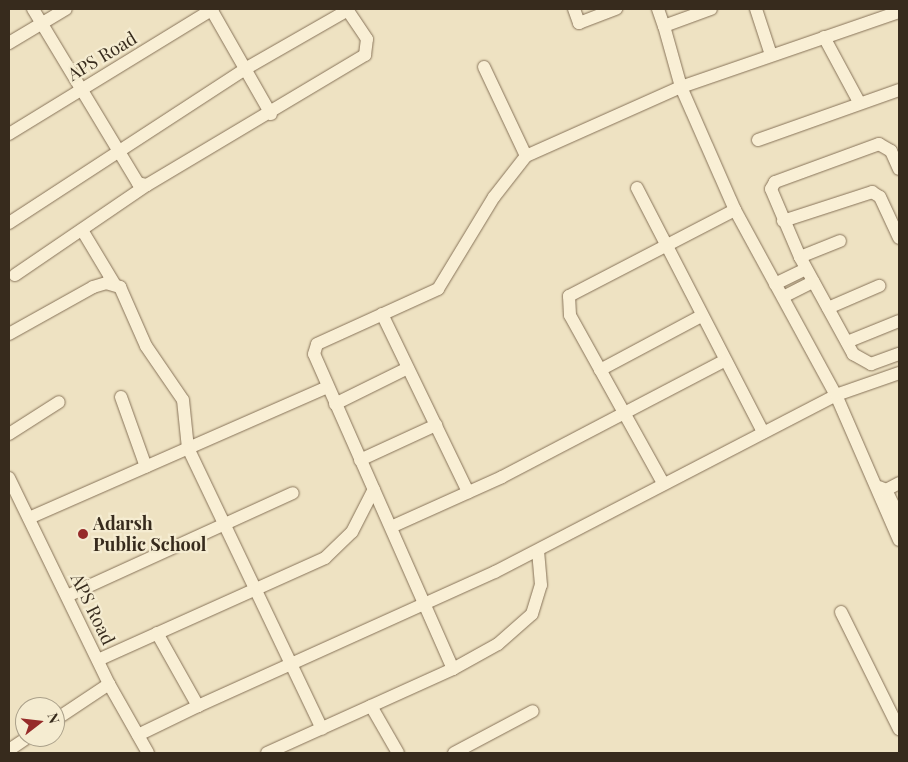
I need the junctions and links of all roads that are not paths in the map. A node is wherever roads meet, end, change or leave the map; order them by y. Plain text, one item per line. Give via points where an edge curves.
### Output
1 (33, 9) edge
2 (66, 9) edge
3 (212, 9) edge
4 (347, 9) edge
5 (574, 9) edge
6 (616, 9) edge
7 (658, 9) edge
8 (711, 9) edge
9 (756, 9) edge
10 (899, 12) edge
11 (40, 25) junction
12 (664, 26) junction
13 (824, 37) junction
14 (9, 44) edge
15 (771, 56) junction
16 (484, 67) dead end
17 (245, 69) junction
18 (681, 87) junction
19 (81, 88) junction
20 (899, 90) edge
21 (859, 102) junction
22 (271, 114) junction
23 (9, 134) edge
24 (758, 140) dead end
25 (117, 150) junction
26 (526, 156) junction
27 (899, 169) edge
28 (147, 186) junction
29 (637, 188) dead end
30 (735, 210) junction
31 (783, 221) junction
32 (9, 223) edge
33 (82, 230) junction
34 (899, 238) edge
35 (840, 241) dead end
36 (665, 247) junction
37 (803, 263) junction
38 (15, 276) dead end
39 (813, 282) junction
40 (775, 284) junction
41 (115, 285) junction
42 (880, 286) dead end
43 (782, 297) junction
44 (828, 308) junction
45 (382, 314) junction
46 (701, 316) junction
47 (899, 321) edge
48 (9, 334) edge
49 (847, 342) junction
50 (899, 354) edge
51 (724, 361) junction
52 (408, 368) junction
53 (600, 370) junction
54 (899, 373) edge
55 (328, 388) junction
56 (836, 395) junction
57 (121, 397) dead end
58 (59, 402) dead end
59 (335, 404) junction
60 (623, 413) junction
61 (436, 425) junction
62 (763, 432) junction
63 (9, 434) edge
64 (188, 448) junction
65 (360, 460) junction
66 (146, 467) junction
67 (9, 478) edge
68 (663, 483) junction
69 (899, 483) edge
70 (881, 488) junction
71 (374, 489) junction
72 (468, 492) junction
73 (293, 493) dead end
74 (899, 517) edge
75 (30, 518) junction
76 (227, 526) junction
77 (391, 527) junction
78 (899, 540) edge
79 (538, 551) junction
80 (254, 589) junction
81 (67, 596) junction
82 (426, 604) junction
83 (841, 612) dead end
84 (158, 633) junction
85 (98, 660) junction
86 (290, 665) junction
87 (453, 669) junction
88 (109, 684) junction
89 (198, 706) junction
90 (372, 706) junction
91 (533, 711) dead end
92 (65, 713) edge
93 (899, 728) edge
94 (322, 729) junction
95 (138, 734) junction
96 (148, 753) edge
97 (267, 753) edge
98 (398, 753) edge
99 (454, 753) edge

1 - 11 street
2 - 11 street
3 - 17 street
3 - 19 street, APS Road
4 - 17 street
4 - 22 street via 367,39 365,55
5 - 6 street via 579,23
7 - 12 street
8 - 12 street
9 - 15 street
10 - 13 street
11 - 14 street
11 - 19 street
12 - 18 street
13 - 15 street
13 - 21 street
15 - 18 street
16 - 26 street
17 - 22 street
17 - 25 street
18 - 26 street
18 - 30 street
19 - 23 street, APS Road
19 - 25 street
20 - 21 street
21 - 24 street
22 - 28 street
25 - 28 street via 138,183
25 - 32 street
26 - 45 street via 494,197 447,280 438,289
27 - 31 street via 891,151 878,144 775,182 772,201
28 - 33 street
29 - 36 street
30 - 36 street
30 - 40 street
31 - 34 street via 872,192 880,197
31 - 37 street
33 - 38 street
33 - 41 street
35 - 37 street
36 - 46 street
36 - 53 street via 569,296 570,315
37 - 39 street
37 - 40 street
39 - 43 street
39 - 44 street
40 - 43 street
41 - 48 street via 93,287
41 - 64 street via 125,297 146,346 183,400
42 - 44 street
43 - 56 street
44 - 49 street
45 - 52 street
45 - 55 street via 317,344 314,360
46 - 51 street
46 - 53 street
47 - 49 street
49 - 50 street via 862,363
51 - 60 street
51 - 62 street
52 - 59 street
52 - 61 street
53 - 60 street
54 - 56 street
55 - 59 street
55 - 64 street
56 - 62 street
56 - 70 street
57 - 66 street
58 - 63 street
59 - 65 street
60 - 68 street
60 - 72 street
61 - 65 street
61 - 72 street
62 - 68 street
64 - 66 street
64 - 76 street
65 - 71 street
66 - 75 street
67 - 75 street, APS Road
68 - 79 street
69 - 70 street
70 - 74 street
70 - 78 street
71 - 77 street
71 - 80 street via 342,544 325,558
72 - 77 street
73 - 76 street
75 - 81 street, APS Road
76 - 80 street
76 - 81 street
77 - 82 street
79 - 82 street
79 - 87 street via 541,585 532,614 498,644
80 - 84 street
80 - 86 street
81 - 85 street, APS Road
82 - 86 street
82 - 87 street
83 - 93 street
84 - 85 street
84 - 89 street
85 - 88 street, APS Road
86 - 89 street
86 - 94 street
87 - 90 street
88 - 92 street
88 - 95 street, APS Road
89 - 95 street
90 - 94 street
90 - 98 street
91 - 99 street
94 - 97 street
95 - 96 street, APS Road

